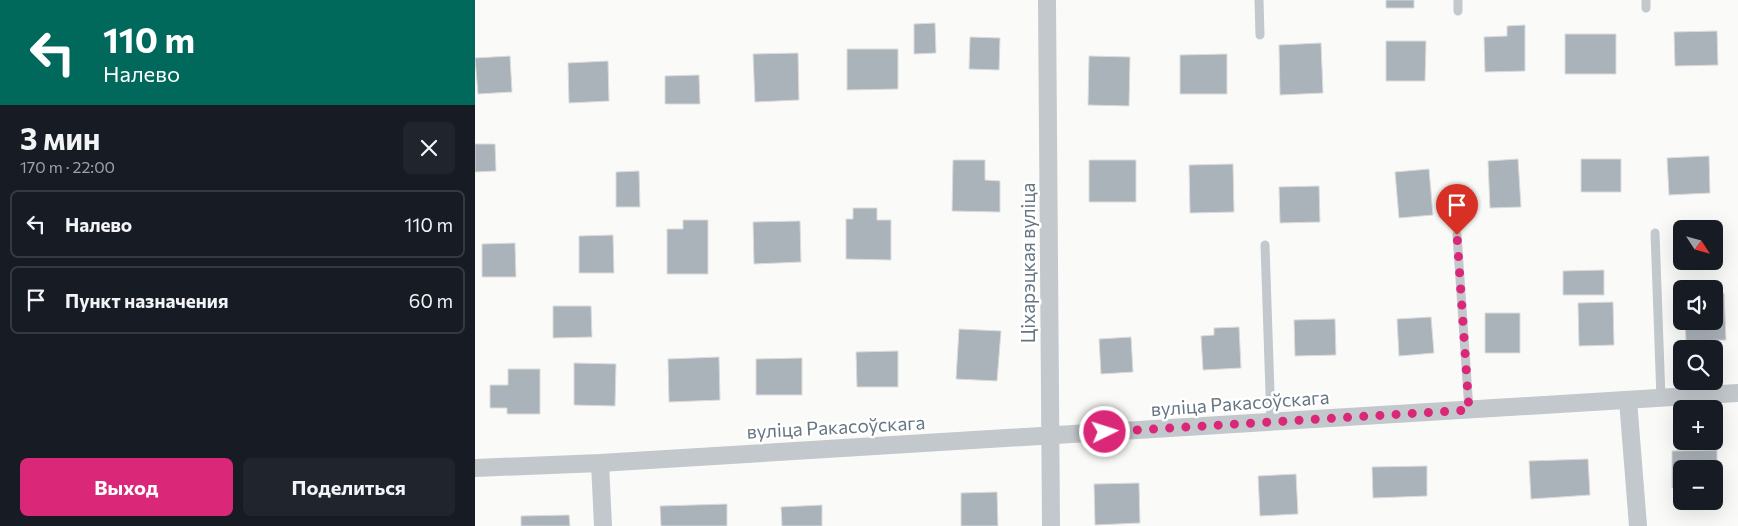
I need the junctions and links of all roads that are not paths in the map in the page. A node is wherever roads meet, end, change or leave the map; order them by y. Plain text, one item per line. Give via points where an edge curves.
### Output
1 (1047, 0) edge
2 (1259, 0) edge
3 (1458, 0) edge
4 (1459, 11) dead end
5 (1260, 35) dead end
6 (1655, 233) dead end
7 (1457, 235) dead end
8 (1265, 245) dead end
9 (1738, 394) edge
10 (1661, 398) junction
11 (1628, 400) junction
12 (1469, 410) junction
13 (1271, 422) junction
14 (1050, 436) junction
15 (600, 463) junction
16 (475, 468) edge
17 (603, 526) edge
18 (1051, 526) edge
19 (1638, 526) edge

1 - 14 street, Ціхарэцкая вуліца
2 - 5 lane
3 - 4 lane
6 - 10 lane
7 - 12 lane
8 - 13 lane
9 - 10 street, вуліца Ракасоўскага
10 - 11 street, вуліца Ракасоўскага
11 - 12 street, вуліца Ракасоўскага
11 - 19 street
12 - 13 street, вуліца Ракасоўскага
13 - 14 street, вуліца Ракасоўскага
14 - 15 street, вуліца Ракасоўскага
14 - 18 street, Ціхарэцкая вуліца
15 - 16 street, вуліца Ракасоўскага
15 - 17 street

